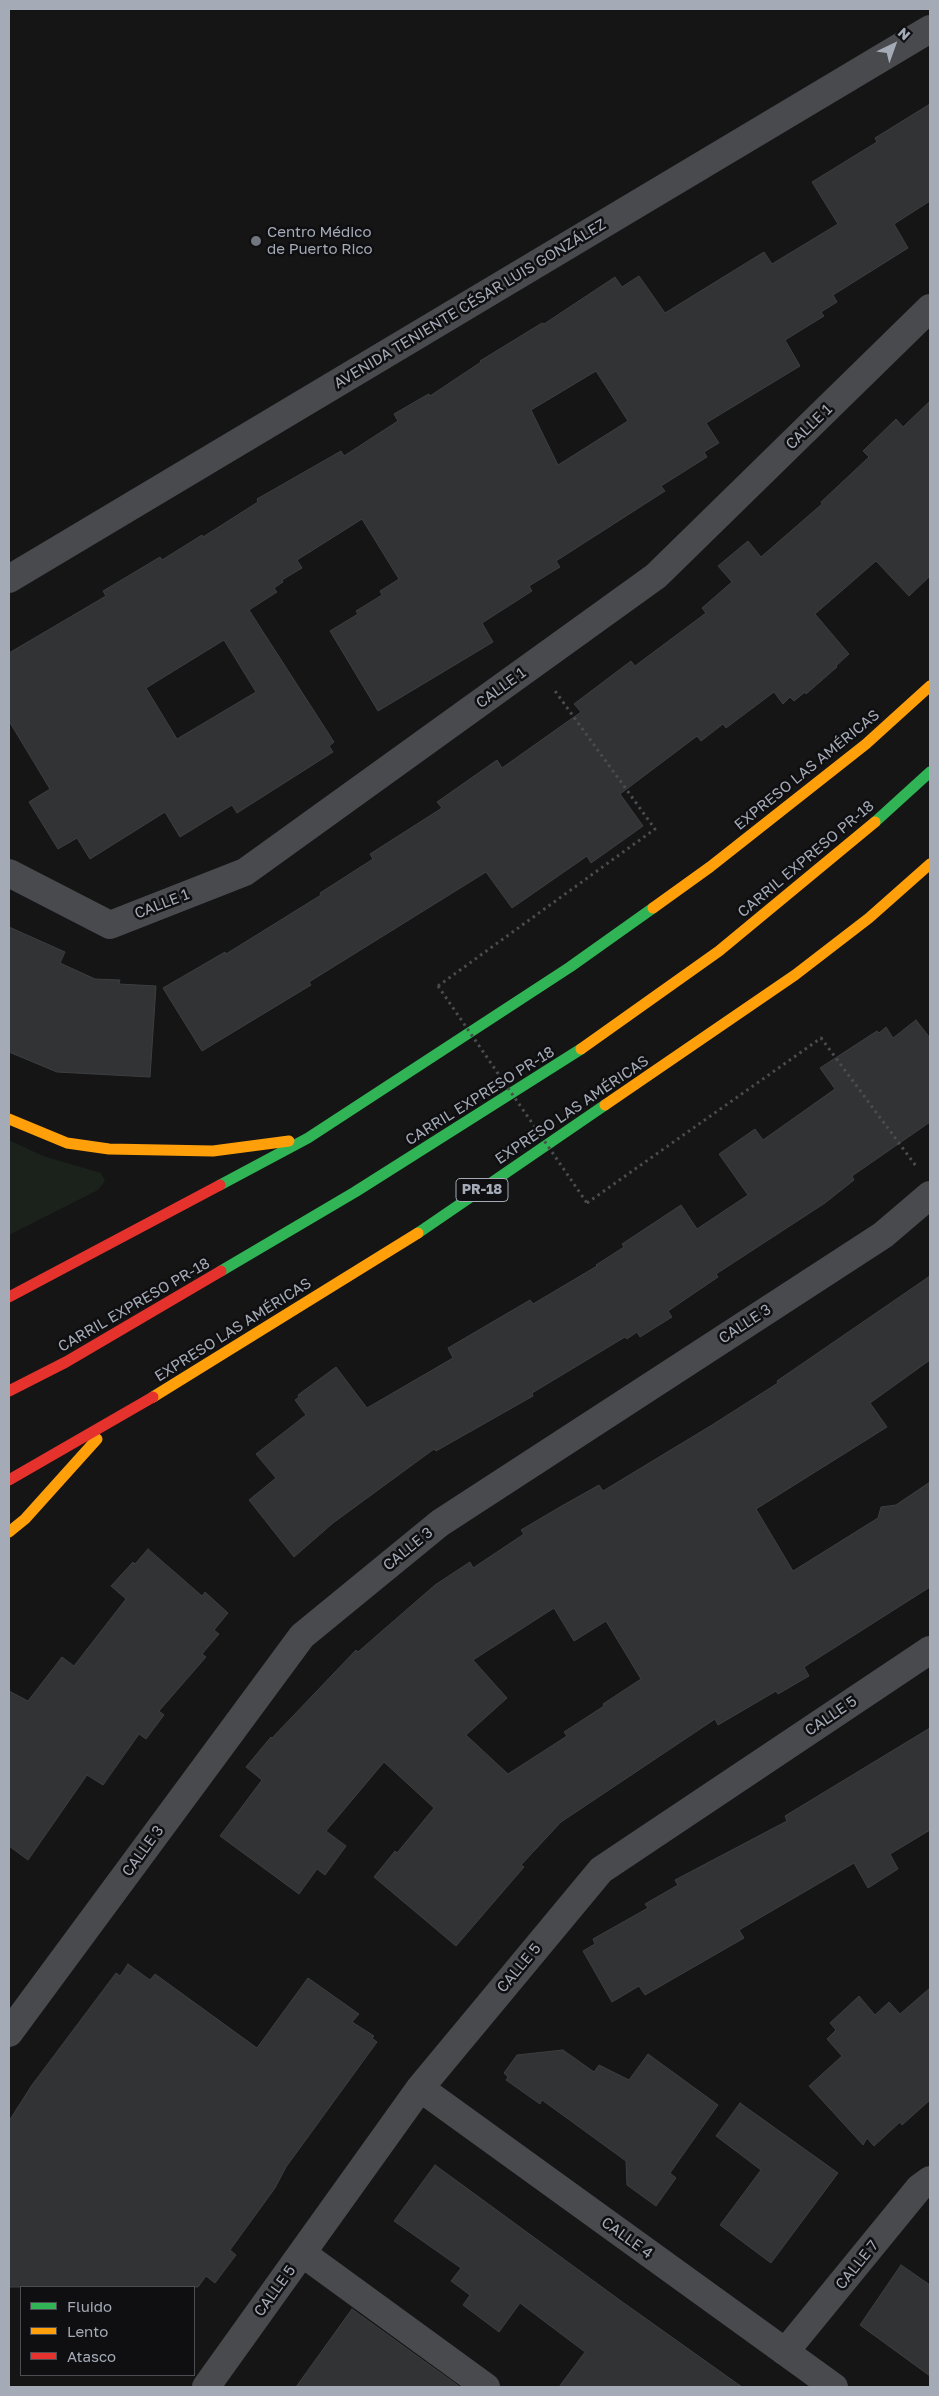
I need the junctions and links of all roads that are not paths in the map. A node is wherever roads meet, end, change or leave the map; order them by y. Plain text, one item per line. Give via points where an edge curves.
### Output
1 (930, 29) edge
2 (930, 308) edge
3 (9, 579) edge
4 (930, 686) edge
5 (930, 772) edge
6 (930, 864) edge
7 (9, 873) edge
8 (9, 1118) edge
9 (308, 1138) junction
10 (930, 1195) edge
11 (9, 1296) edge
12 (9, 1391) edge
13 (111, 1424) junction
14 (9, 1480) edge
15 (9, 1532) edge
16 (930, 1650) edge
17 (9, 2033) edge
18 (420, 2088) junction
19 (930, 2180) edge
20 (302, 2253) junction
21 (785, 2352) junction
22 (206, 2387) edge
23 (486, 2387) edge
24 (834, 2387) edge

1 - 3 street, AVENIDA TENIENTE CÉSAR LUIS GONZÁLEZ
2 - 7 street, CALLE 1 via 656,576 245,872 110,925
4 - 9 highway, EXPRESO LAS AMÉRICAS via 866,744 710,867 570,967
5 - 12 highway, CARRIL EXPRESO PR-18 via 908,794 719,951 560,1064 346,1197 66,1362
6 - 13 highway, EXPRESO LAS AMÉRICAS / PR-18 via 869,918 796,975 419,1232
8 - 9 highway via 67,1143 109,1149 213,1151
9 - 11 highway, EXPRESO LAS AMÉRICAS
10 - 17 street, CALLE 3 via 883,1235 440,1523 302,1636
13 - 14 highway, EXPRESO LAS AMÉRICAS / PR-18
13 - 15 highway via 25,1519
16 - 18 street, CALLE 5 via 601,1870
18 - 20 street, CALLE 5
18 - 21 street, CALLE 4
19 - 21 street, CALLE 7 via 919,2188
20 - 22 street, CALLE 5
20 - 23 street
21 - 24 street, CALLE 4

